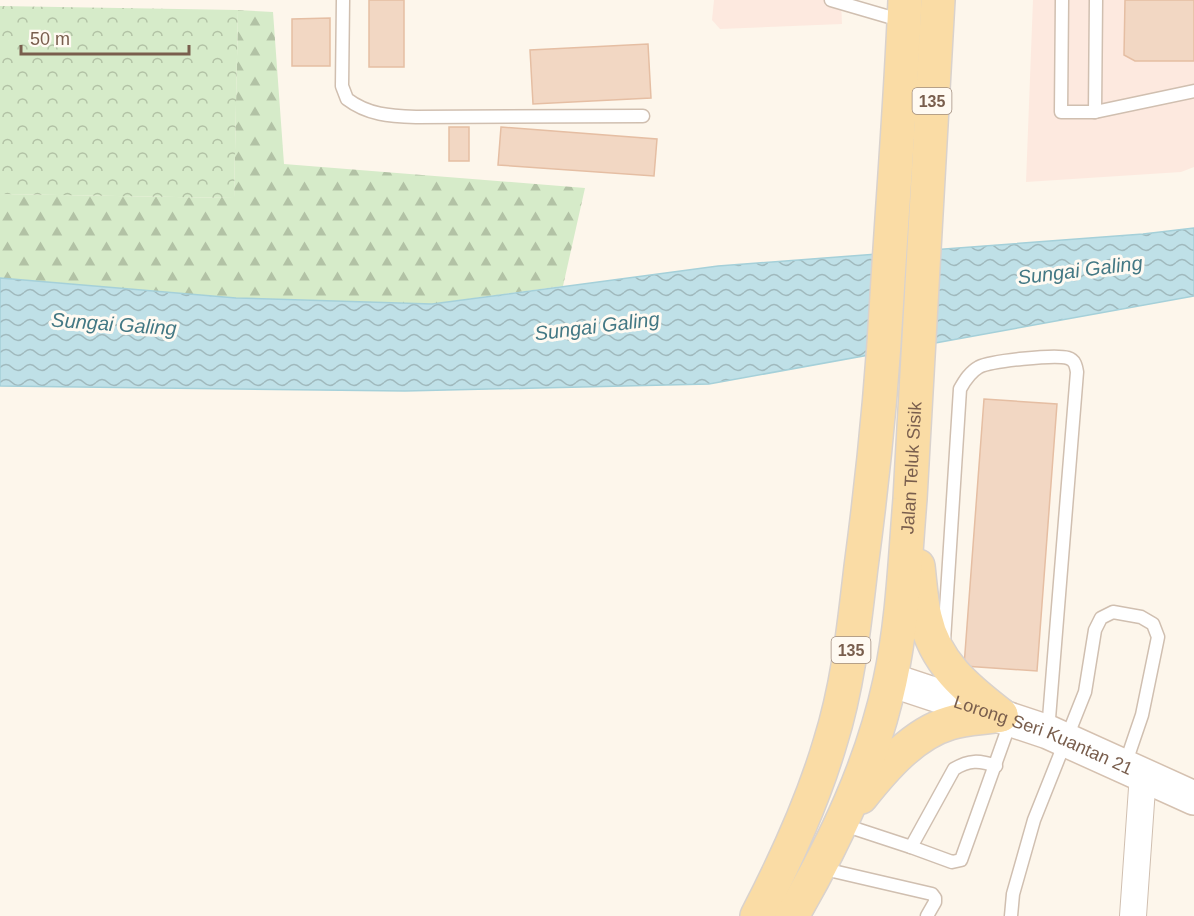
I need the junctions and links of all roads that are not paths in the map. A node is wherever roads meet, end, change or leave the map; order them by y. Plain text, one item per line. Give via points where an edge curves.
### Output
1 (343, 0) edge
2 (831, 0) edge
3 (938, 0) edge
4 (1062, 0) edge
5 (1096, 0) edge
6 (905, 11) edge
7 (1194, 91) edge
8 (1095, 112) junction
9 (643, 116) dead end
10 (910, 499) junction
11 (864, 546) junction
12 (943, 661) junction
13 (891, 680) junction
14 (1006, 717) junction
15 (1058, 736) junction
16 (996, 766) junction
17 (1134, 770) junction
18 (1194, 798) edge
19 (841, 824) junction
20 (911, 847) junction
21 (819, 868) junction
22 (757, 916) edge
23 (792, 916) edge
24 (927, 916) edge
25 (1011, 916) edge
26 (1133, 916) edge

1 - 9 lane via 342,86 346,99 371,112 416,117
2 - 6 lane
3 - 10 main road, Jalan Teluk Sisik / 135
4 - 8 lane via 1061,112
5 - 8 lane
6 - 11 main road, Jalan Teluk Sisik / 135 via 883,368
7 - 8 lane
10 - 12 main road via 925,617
10 - 13 main road, Jalan Teluk Sisik / 135
11 - 13 main road via 868,653 878,674
11 - 22 main road, Jalan Teluk Sisik / 135 via 843,697 831,743 801,828
12 - 14 main road via 970,691
12 - 15 lane via 960,388 981,366 1055,356 1070,358 1077,372
13 - 14 street, Lorong Seri Kuantan 21
13 - 19 main road, Jalan Teluk Sisik / 135 via 869,757
14 - 15 street, Lorong Seri Kuantan 21
14 - 16 lane
14 - 19 main road via 951,722 917,740 875,780
15 - 17 street, Lorong Seri Kuantan 21
15 - 17 lane via 1085,692 1095,630 1101,618 1113,612 1141,617 1153,624 1158,637
15 - 25 lane via 1013,894
16 - 20 lane via 966,762 954,769
16 - 20 lane via 961,860 952,862
17 - 18 street, Lorong Seri Kuantan 21
17 - 26 street
19 - 20 lane
19 - 21 main road, Jalan Teluk Sisik / 135
21 - 23 main road, Jalan Teluk Sisik / 135
21 - 24 lane via 932,894 935,902

